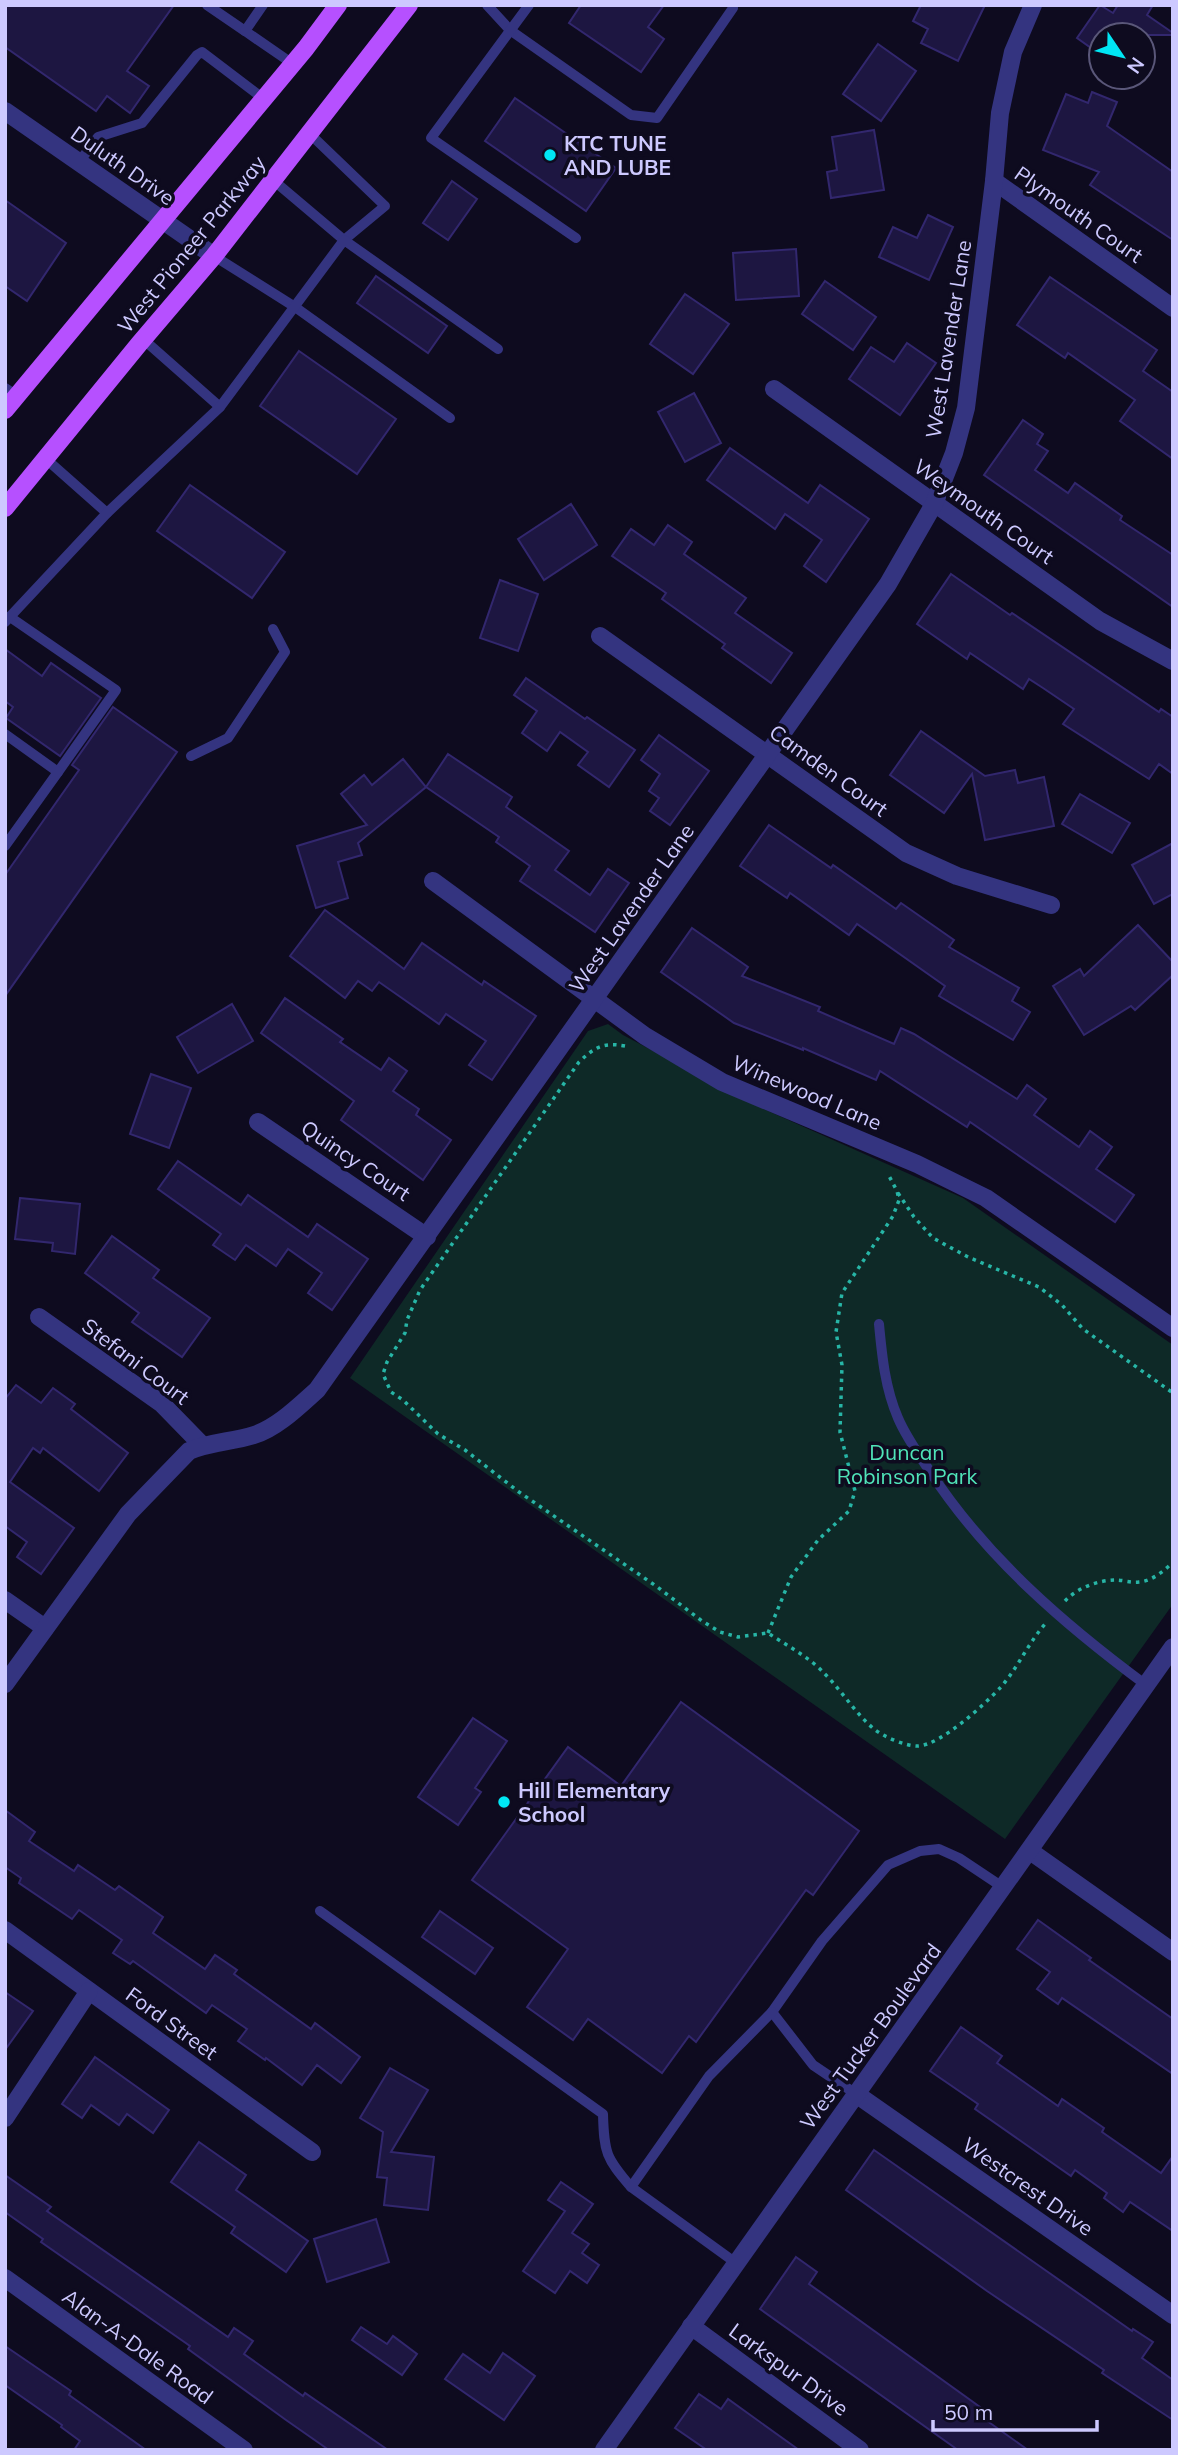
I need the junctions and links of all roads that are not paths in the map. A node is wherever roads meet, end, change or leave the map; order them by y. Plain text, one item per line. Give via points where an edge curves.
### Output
1 (207, 5) edge
2 (263, 5) edge
3 (338, 5) edge
4 (409, 5) edge
5 (487, 5) edge
6 (529, 5) edge
7 (1033, 5) edge
8 (733, 6) edge
9 (510, 30) junction
10 (245, 31) junction
11 (293, 64) junction
12 (264, 99) junction
13 (5, 110) edge
14 (309, 133) junction
15 (79, 162) junction
16 (273, 180) junction
17 (993, 181) junction
18 (163, 221) junction
19 (576, 238) dead end
20 (344, 240) junction
21 (214, 256) junction
22 (295, 307) junction
23 (1173, 308) edge
24 (143, 339) junction
25 (498, 349) dead end
26 (774, 389) dead end
27 (9, 398) edge
28 (220, 407) junction
29 (450, 418) dead end
30 (46, 459) junction
31 (934, 504) junction
32 (5, 508) edge
33 (107, 513) junction
34 (7, 620) edge
35 (273, 629) dead end
36 (600, 636) dead end
37 (1173, 660) edge
38 (5, 734) edge
39 (766, 753) junction
40 (191, 756) dead end
41 (58, 772) junction
42 (5, 846) edge
43 (433, 881) dead end
44 (1051, 905) dead end
45 (595, 999) junction
46 (258, 1122) dead end
47 (428, 1237) junction
48 (39, 1317) dead end
49 (879, 1324) dead end
50 (1173, 1328) edge
51 (202, 1446) junction
52 (5, 1600) edge
53 (45, 1628) junction
54 (1173, 1647) edge
55 (5, 1684) edge
56 (1146, 1685) junction
57 (1030, 1851) junction
58 (1004, 1888) junction
59 (320, 1911) dead end
60 (5, 1930) edge
61 (1173, 1952) edge
62 (89, 1991) junction
63 (772, 2012) junction
64 (856, 2094) junction
65 (5, 2118) edge
66 (313, 2152) dead end
67 (631, 2187) junction
68 (736, 2263) junction
69 (5, 2278) edge
70 (1173, 2315) edge
71 (691, 2326) junction
72 (244, 2450) edge
73 (604, 2450) edge
74 (860, 2450) edge

1 - 10 lane
2 - 10 lane
3 - 11 main road, West Pioneer Parkway
4 - 14 main road, West Pioneer Parkway
5 - 9 lane
6 - 9 lane
7 - 17 street, West Lavender Lane via 1013,52 1000,113
8 - 9 lane via 657,118 631,115
9 - 19 lane via 431,138
10 - 11 lane
11 - 12 main road, West Pioneer Parkway
12 - 15 lane via 202,52 142,123 98,137
12 - 18 main road, West Pioneer Parkway
13 - 15 street, Duluth Drive
14 - 16 main road, West Pioneer Parkway
14 - 20 lane via 385,206
15 - 18 street, Duluth Drive
16 - 20 lane
16 - 21 main road, West Pioneer Parkway
17 - 23 street, Plymouth Court
17 - 31 street, West Lavender Lane via 965,408
18 - 21 street, Duluth Drive
18 - 27 main road, West Pioneer Parkway
20 - 22 lane
20 - 25 lane
21 - 22 lane
21 - 24 main road, West Pioneer Parkway
22 - 28 lane
22 - 29 lane
24 - 28 lane
24 - 30 main road, West Pioneer Parkway
26 - 31 street, Weymouth Court
28 - 33 lane
30 - 32 main road, West Pioneer Parkway
30 - 33 lane
31 - 37 street, Weymouth Court via 1100,621
31 - 39 street, West Lavender Lane via 887,584
33 - 34 lane
34 - 41 lane via 116,690
35 - 40 lane via 285,652 228,738
36 - 39 street, Camden Court
38 - 41 lane
39 - 44 street, Camden Court via 906,853 957,876
39 - 45 street, West Lavender Lane
41 - 42 lane
43 - 45 street, Winewood Lane
45 - 47 street, West Lavender Lane
45 - 50 street, Winewood Lane via 645,1036 722,1082 986,1198
46 - 47 street, Quincy Court
47 - 51 street, West Lavender Lane via 317,1390 256,1435
48 - 51 street, Stefani Court via 162,1404
49 - 56 lane via 885,1379 898,1418 950,1502 1055,1613
51 - 53 street, West Lavender Lane via 188,1451 128,1514
52 - 53 street
53 - 55 street, West Lavender Lane
54 - 56 street, West Tucker Boulevard
56 - 57 street, West Tucker Boulevard
57 - 58 street, West Tucker Boulevard
57 - 61 street
58 - 63 lane via 939,1849 920,1851 888,1865 822,1941
58 - 64 street, West Tucker Boulevard
59 - 67 lane via 603,2114 605,2150
60 - 62 street, Ford Street
62 - 65 street
62 - 66 street, Ford Street
63 - 64 lane via 813,2065
63 - 67 lane via 709,2076
64 - 68 street, West Tucker Boulevard
64 - 70 street, Westcrest Drive
67 - 68 lane
68 - 71 street, West Tucker Boulevard
69 - 72 street, Alan-A-Dale Road
71 - 73 street, West Tucker Boulevard
71 - 74 street, Larkspur Drive

